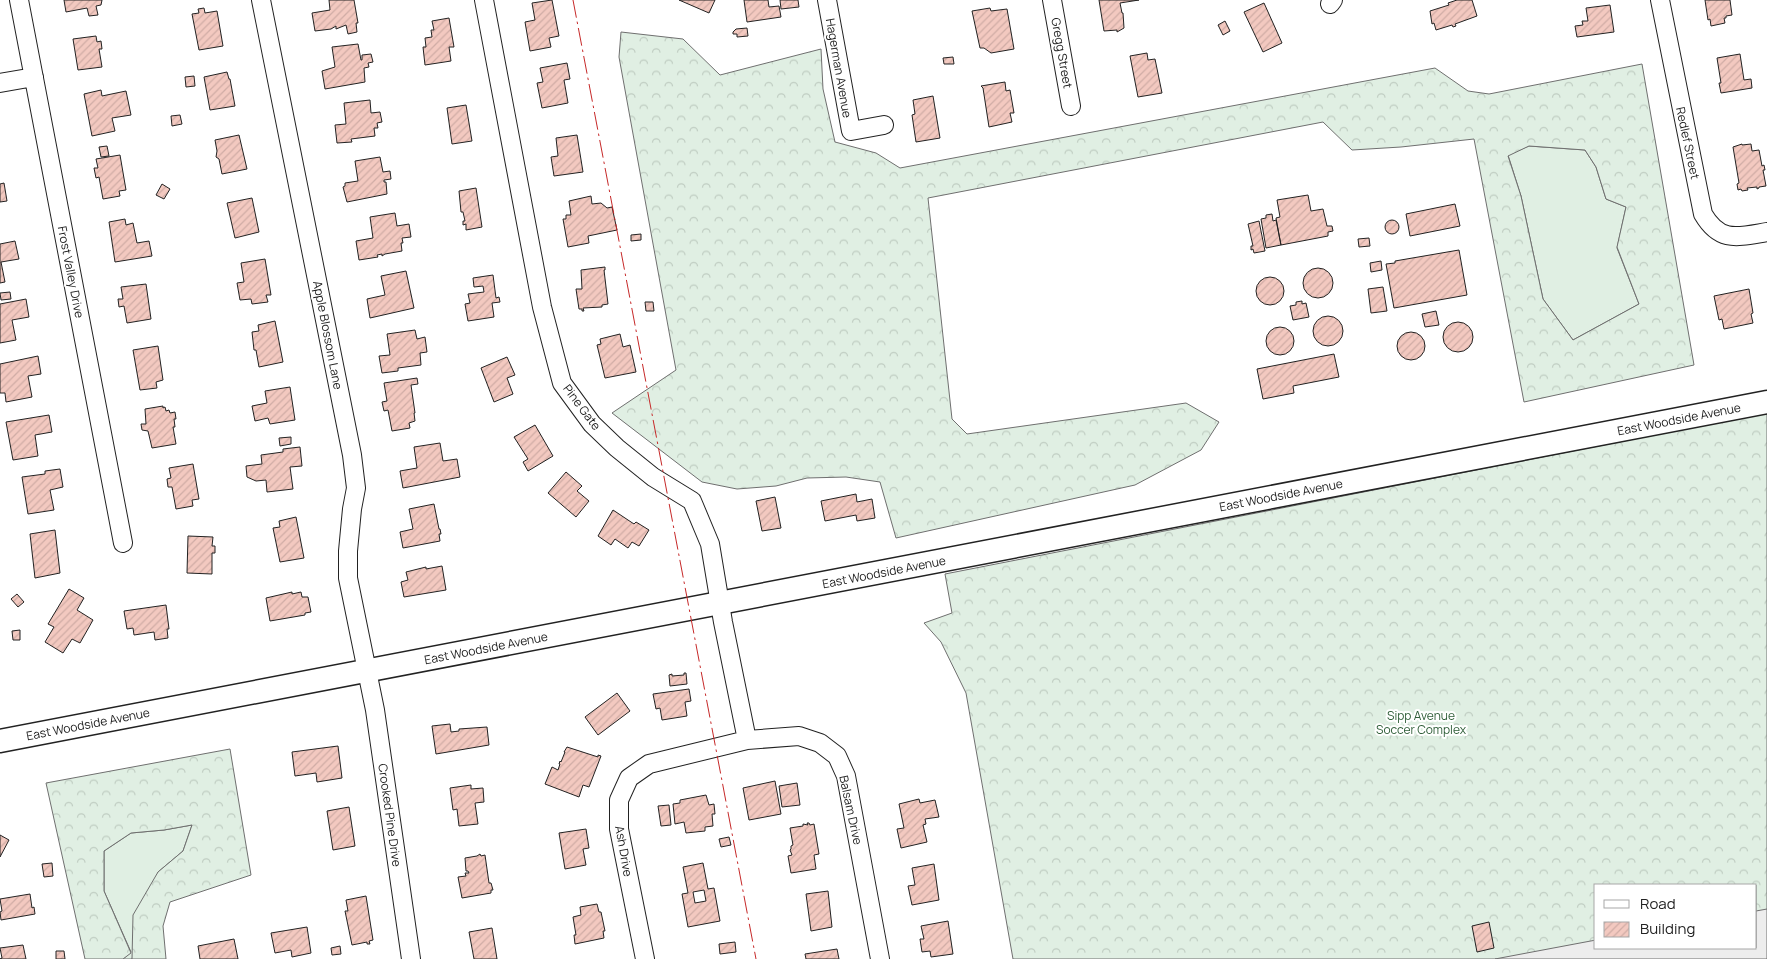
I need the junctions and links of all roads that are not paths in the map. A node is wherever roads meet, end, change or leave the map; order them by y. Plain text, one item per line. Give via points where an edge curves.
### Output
1 (19, 0) edge
2 (261, 0) edge
3 (484, 0) edge
4 (827, 0) edge
5 (1052, 0) edge
6 (1660, 0) edge
7 (34, 77) junction
8 (0, 83) edge
9 (1071, 106) dead end
10 (884, 125) dead end
11 (1767, 232) edge
12 (1767, 402) edge
13 (123, 543) dead end
14 (720, 603) junction
15 (367, 671) junction
16 (746, 740) junction
17 (0, 741) edge
18 (411, 959) edge
19 (645, 959) edge
20 (880, 959) edge

1 - 7 street, Frost Valley Drive
2 - 15 street, Apple Blossom Lane via 352,455 356,488 348,578
3 - 14 street, Pine Gate via 542,307 562,383 592,424 611,442 653,477 692,501 710,544
4 - 10 street, Hagerman Avenue via 851,131
5 - 9 street, Gregg Street
6 - 11 street, Redlef Street via 1703,214 1710,226 1722,235
7 - 8 street
7 - 13 street, Frost Valley Drive
12 - 14 main road, East Woodside Avenue
14 - 15 main road, East Woodside Avenue
14 - 16 street, Pine Gate
15 - 17 main road, East Woodside Avenue
15 - 18 street, Crooked Pine Drive
16 - 19 street, Ash Drive via 649,764 629,778 619,800 619,829
16 - 20 street, Balsam Drive via 799,736 820,743 837,756 846,776

